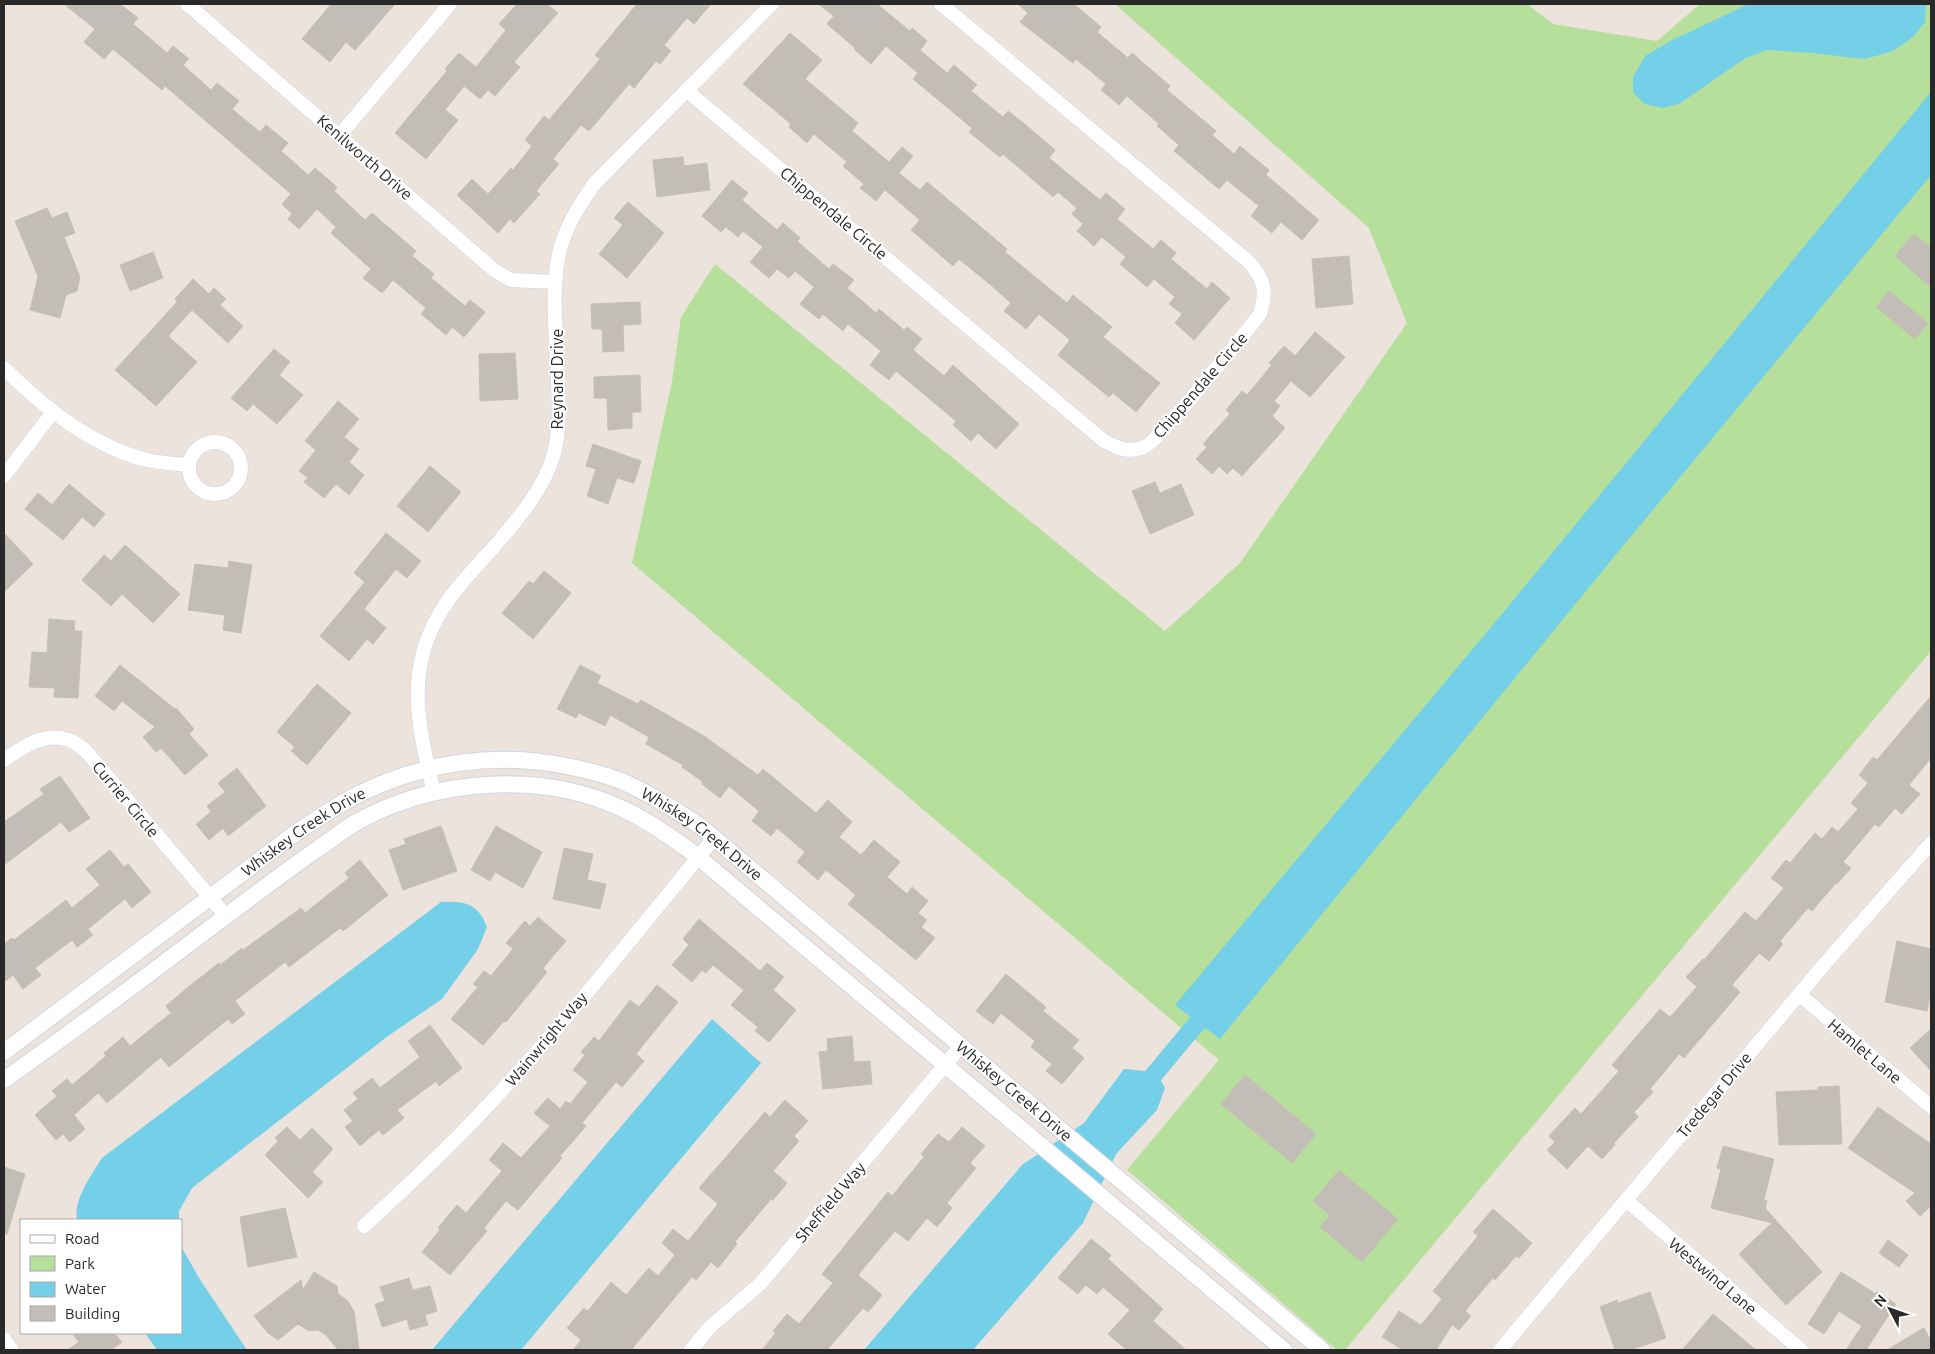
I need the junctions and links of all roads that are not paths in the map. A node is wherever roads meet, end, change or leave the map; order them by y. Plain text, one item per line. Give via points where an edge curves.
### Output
1 (188, 4) edge
2 (450, 4) edge
3 (772, 4) edge
4 (942, 4) edge
5 (686, 90) junction
6 (340, 135) junction
7 (555, 282) junction
8 (4, 368) edge
9 (53, 412) junction
10 (189, 464) dead end
11 (4, 476) edge
12 (4, 760) edge
13 (428, 768) junction
14 (434, 792) junction
15 (714, 838) junction
16 (1931, 843) edge
17 (698, 857) junction
18 (211, 898) junction
19 (226, 916) junction
20 (1799, 994) junction
21 (961, 1046) junction
22 (4, 1052) edge
23 (945, 1065) junction
24 (4, 1080) edge
25 (1931, 1107) edge
26 (1626, 1200) junction
27 (364, 1226) dead end
28 (4, 1339) edge
29 (12, 1350) edge
30 (691, 1350) edge
31 (1284, 1350) edge
32 (1322, 1350) edge
33 (1500, 1350) edge
34 (1801, 1350) edge

1 - 6 street, Kenilworth Drive
2 - 6 street
3 - 5 street, Reynard Drive
4 - 5 street, Chippendale Circle via 1249,262 1262,277 1265,295 1260,314 1146,447 1124,451 1104,441
5 - 7 street, Reynard Drive via 594,184 580,203 561,244
6 - 7 street, Kenilworth Drive via 494,270 511,280
7 - 13 street, Reynard Drive via 559,406 552,458 542,482 519,518 454,593 430,634 422,656 417,697
8 - 9 street
9 - 10 street via 127,454
9 - 11 street
12 - 18 street, Currier Circle via 34,742 52,736 71,740 86,751
13 - 14 street, Reynard Drive
13 - 15 street, Whiskey Creek Drive via 469,761 522,759 586,770 627,784 665,803
13 - 18 street, Whiskey Creek Drive via 393,779 343,802 297,832
14 - 17 street, Whiskey Creek Drive via 495,784 534,785 590,797 626,810
14 - 19 street, Whiskey Creek Drive via 403,801 354,824
15 - 17 street, Wainwright Way
15 - 21 street, Whiskey Creek Drive
16 - 20 street, Tredegar Drive
17 - 23 street, Whiskey Creek Drive
17 - 27 street, Wainwright Way via 503,1089
18 - 19 street, Currier Circle
18 - 22 street, Whiskey Creek Drive
19 - 24 street, Whiskey Creek Drive
20 - 25 street, Hamlet Lane
20 - 26 street, Tredegar Drive
21 - 23 street, Sheffield Way
21 - 32 street, Whiskey Creek Drive
23 - 30 street, Sheffield Way via 761,1284 710,1327
23 - 31 street, Whiskey Creek Drive
26 - 33 street, Tredegar Drive
26 - 34 street, Westwind Lane
28 - 29 street

